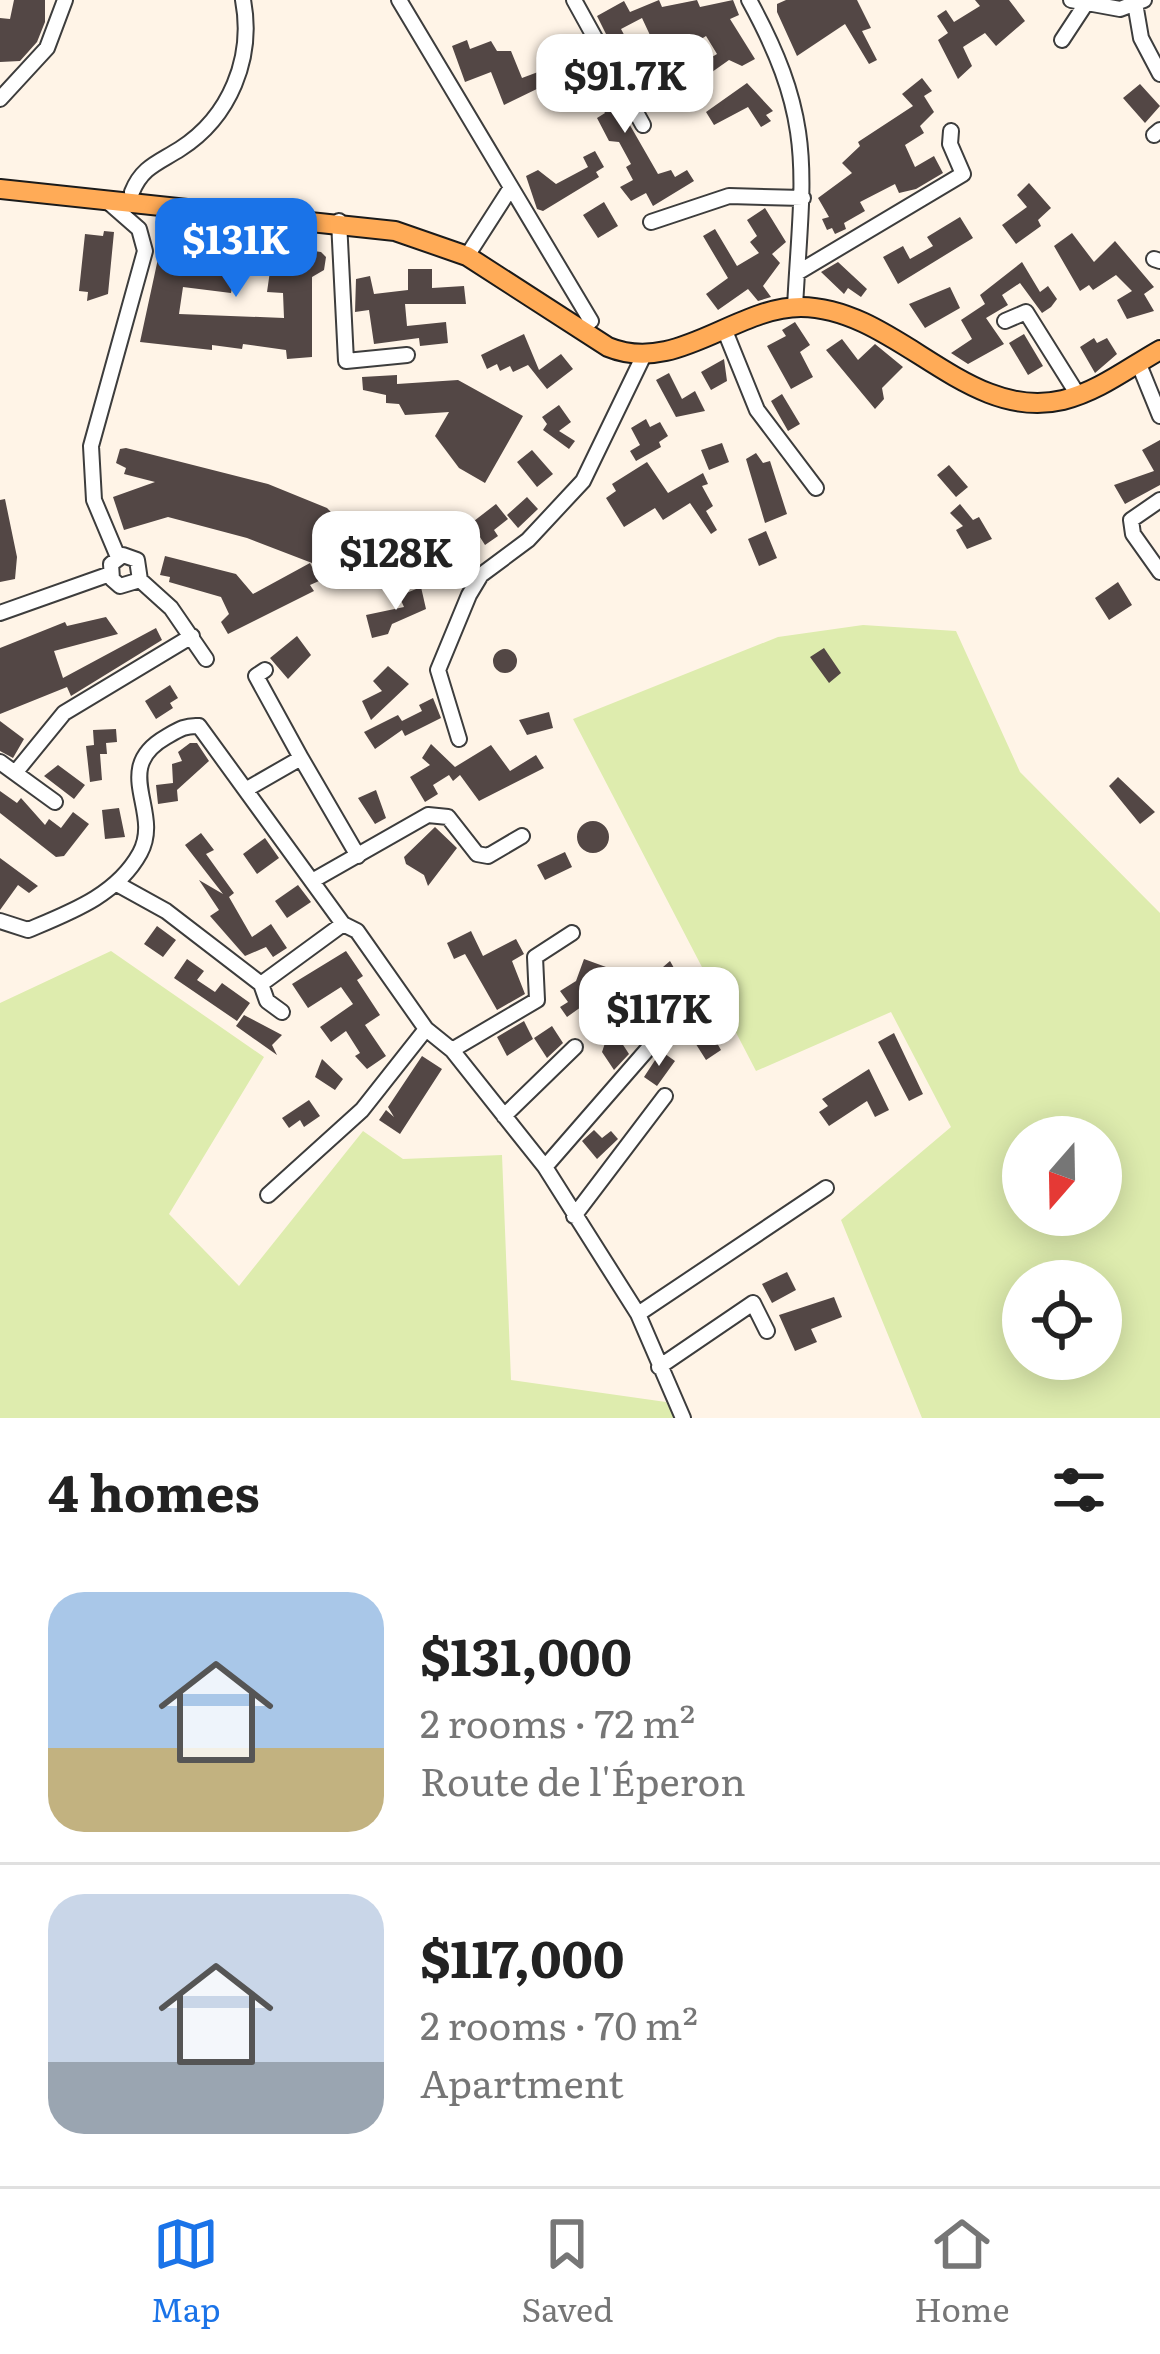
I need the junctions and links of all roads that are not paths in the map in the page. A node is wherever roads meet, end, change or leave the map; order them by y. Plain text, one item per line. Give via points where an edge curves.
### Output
1 (65, 0) edge
2 (243, 0) edge
3 (399, 0) edge
4 (574, 0) edge
5 (749, 0) edge
6 (1078, 2) edge
7 (1140, 2) edge
8 (1062, 40) dead end
9 (1160, 74) edge
10 (0, 99) edge
11 (643, 125) dead end
12 (951, 131) dead end
13 (0, 179) edge
14 (510, 189) junction
15 (0, 190) edge
16 (132, 192) junction
17 (76, 197) junction
18 (802, 198) junction
19 (107, 201) junction
20 (224, 211) junction
21 (338, 221) junction
22 (651, 222) dead end
23 (467, 256) junction
24 (796, 273) junction
25 (795, 307) junction
26 (591, 321) dead end
27 (1005, 322) dead end
28 (725, 331) junction
29 (1160, 350) edge
30 (406, 355) dead end
31 (644, 355) junction
32 (1138, 362) junction
33 (1078, 395) junction
34 (1160, 416) edge
35 (816, 488) dead end
36 (1160, 500) edge
37 (118, 557) junction
38 (1160, 572) edge
39 (110, 574) junction
40 (140, 580) junction
41 (0, 613) edge
42 (192, 636) junction
43 (206, 659) dead end
44 (265, 670) dead end
45 (459, 739) dead end
46 (302, 758) junction
47 (0, 762) edge
48 (15, 773) junction
49 (247, 789) junction
50 (55, 802) dead end
51 (522, 836) dead end
52 (358, 856) junction
53 (313, 880) junction
54 (119, 885) junction
55 (0, 921) edge
56 (343, 924) junction
57 (572, 933) dead end
58 (261, 984) junction
59 (282, 1012) dead end
60 (426, 1029) junction
61 (653, 1043) dead end
62 (574, 1047) dead end
63 (452, 1050) junction
64 (665, 1096) dead end
65 (504, 1116) junction
66 (545, 1167) junction
67 (826, 1188) dead end
68 (268, 1195) dead end
69 (574, 1216) junction
70 (638, 1314) junction
71 (767, 1331) dead end
72 (658, 1367) junction
73 (683, 1418) edge

1 - 10 street via 47,48
2 - 16 street via 244,48 233,89 217,116 146,168
3 - 14 street
4 - 11 street
5 - 18 street via 796,104
6 - 7 street via 1120,9
6 - 8 street
7 - 9 street via 1142,38
12 - 24 street via 963,174
13 - 16 main road
14 - 23 street
14 - 26 street
15 - 17 main road
16 - 17 main road
16 - 20 main road
17 - 19 main road
18 - 22 street via 729,196
18 - 24 street
19 - 20 main road
19 - 37 street via 139,229 145,251 91,446 94,500
20 - 21 main road
21 - 23 main road
21 - 30 street via 346,362
23 - 31 main road via 608,347
24 - 25 street
25 - 28 main road
25 - 33 main road via 868,322 996,394 1037,403
27 - 33 street via 1026,312
28 - 31 main road
28 - 35 street via 757,410
29 - 32 main road
31 - 45 street via 583,482 528,540 481,574 469,595 438,670
32 - 33 main road
32 - 34 street
36 - 38 street via 1131,527
37 - 39 street
37 - 40 street via 137,560
39 - 40 street via 120,586
39 - 41 street
40 - 42 street
42 - 43 street
42 - 48 street via 64,713
44 - 46 street via 256,676
46 - 49 street
46 - 52 street
47 - 48 street
48 - 50 street
49 - 53 street
49 - 54 street via 200,726 146,748 139,762 145,838
51 - 52 street via 477,854 440,812
52 - 53 street
53 - 56 street
54 - 55 street via 28,930
54 - 58 street
56 - 58 street
56 - 60 street via 357,931
57 - 63 street via 535,957 537,1000
58 - 59 street via 266,1001
60 - 63 street
60 - 68 street via 362,1110
61 - 66 street
62 - 65 street
63 - 65 street
64 - 69 street
65 - 66 street
66 - 69 street
67 - 70 street
69 - 70 street
70 - 72 street
71 - 72 street via 753,1303
72 - 73 street

